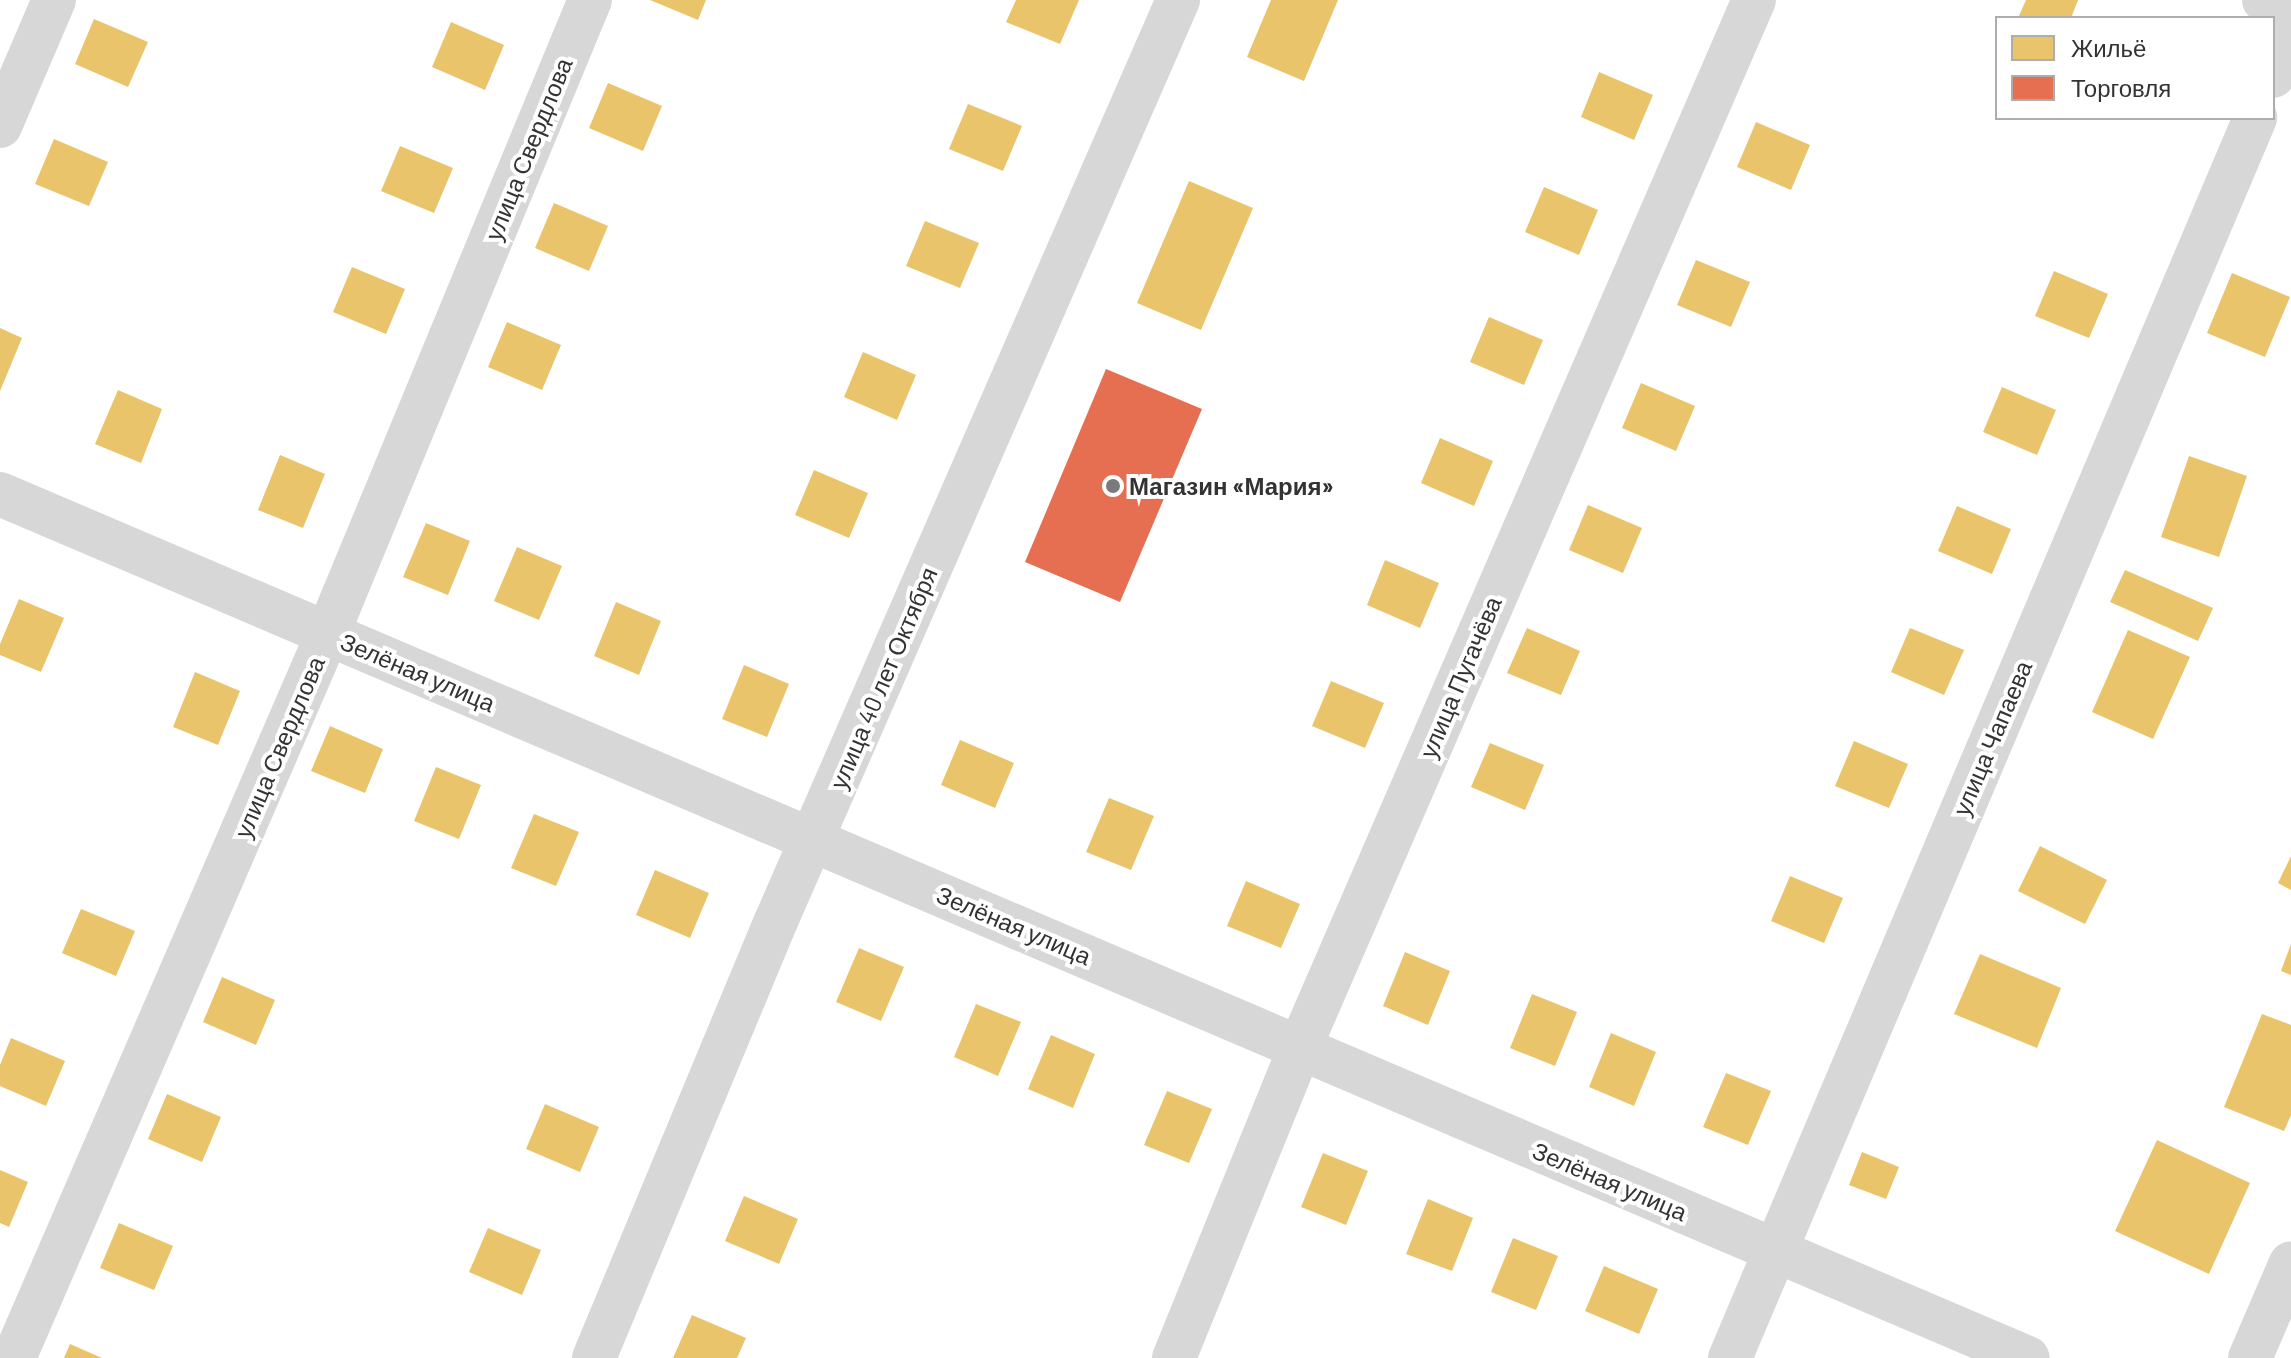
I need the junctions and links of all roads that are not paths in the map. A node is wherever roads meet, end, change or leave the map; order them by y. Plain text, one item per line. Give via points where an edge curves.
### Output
1 (54, 0) edge
2 (590, 0) edge
3 (1178, 0) edge
4 (1754, 0) edge
5 (2264, 0) edge
6 (2291, 12) edge
7 (2291, 33) edge
8 (2275, 71) edge
9 (2254, 120) edge
10 (0, 126) edge
11 (0, 494) edge
12 (328, 633) junction
13 (813, 839) junction
14 (1300, 1047) junction
15 (1774, 1253) junction
16 (2291, 1263) edge
17 (14, 1358) edge
18 (594, 1358) edge
19 (1174, 1358) edge
20 (1730, 1358) edge
21 (2028, 1358) edge
22 (2250, 1358) edge

1 - 10 street
2 - 12 street, улица Свердлова
3 - 13 street, улица 40 лет Октября
4 - 14 street, улица Пугачёва
5 - 6 street
7 - 8 street
9 - 15 street, улица Чапаева
11 - 12 street, Зелёная улица
12 - 13 street, Зелёная улица
12 - 17 street, улица Свердлова
13 - 14 street, Зелёная улица
13 - 18 street, улица 40 лет Октября
14 - 15 street, Зелёная улица
14 - 19 street, улица Пугачёва
15 - 20 street, улица Чапаева
15 - 21 street, Зелёная улица
16 - 22 street

